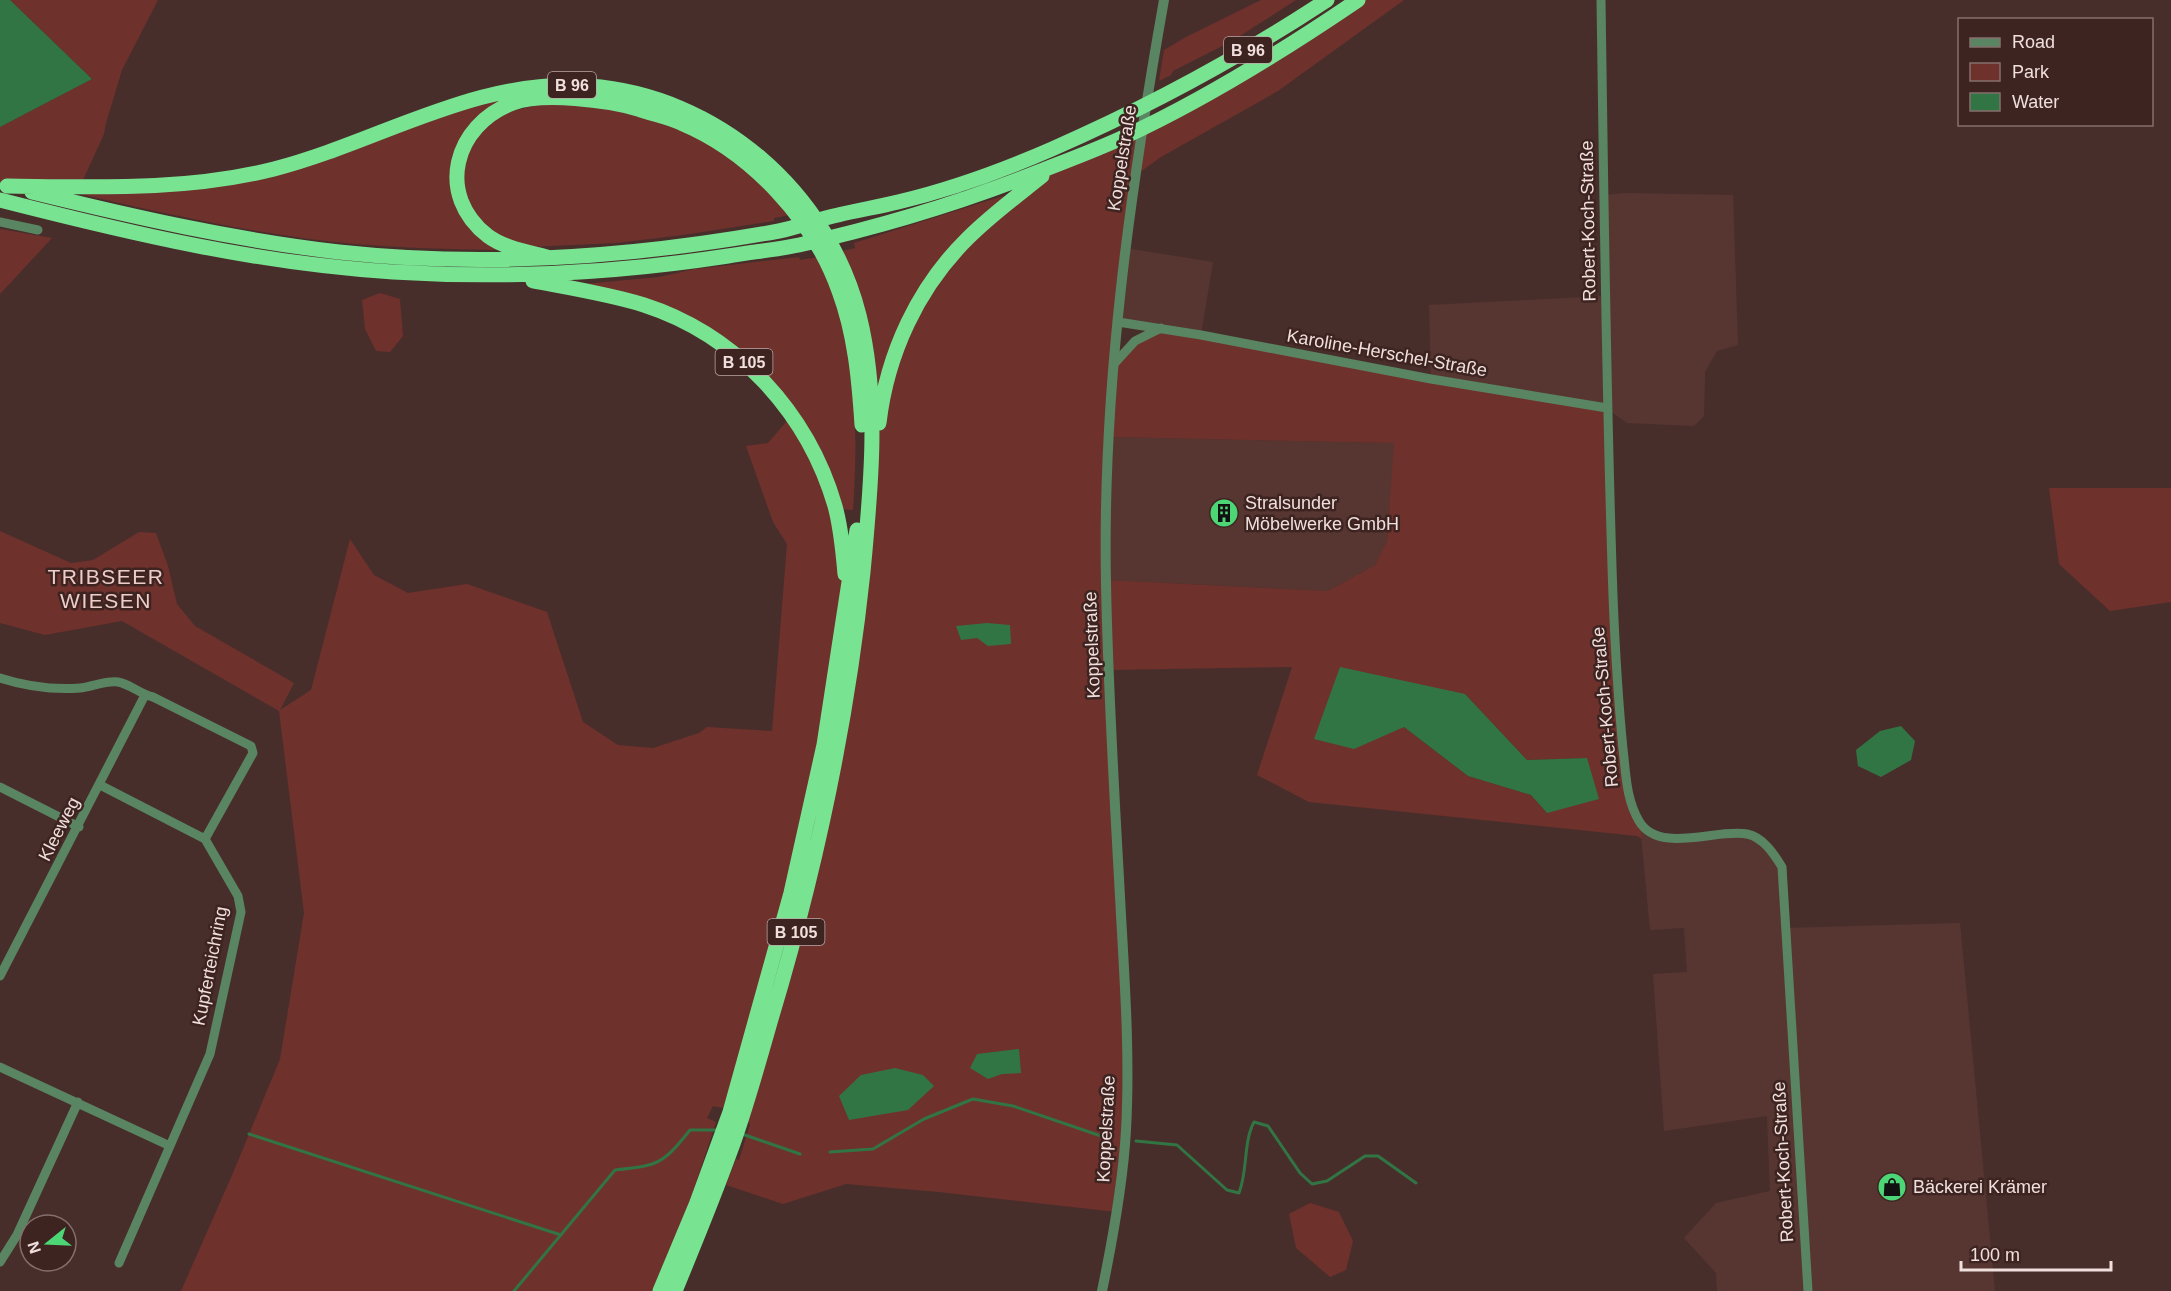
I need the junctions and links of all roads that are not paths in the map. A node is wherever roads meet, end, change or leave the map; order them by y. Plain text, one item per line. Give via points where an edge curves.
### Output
1 (1164, 0) edge
2 (1327, 0) edge
3 (1358, 0) edge
4 (1601, 0) edge
5 (1055, 166) junction
6 (2, 190) edge
7 (0, 222) edge
8 (38, 230) dead end
9 (547, 257) junction
10 (497, 275) junction
11 (1118, 322) junction
12 (1161, 328) junction
13 (1114, 364) junction
14 (1606, 408) junction
15 (869, 498) junction
16 (847, 598) junction
17 (0, 678) edge
18 (145, 695) junction
19 (100, 785) junction
20 (0, 787) edge
21 (78, 827) junction
22 (205, 839) junction
23 (0, 976) edge
24 (0, 1067) edge
25 (78, 1102) junction
26 (737, 1113) junction
27 (170, 1146) junction
28 (724, 1151) junction
29 (0, 1262) edge
30 (119, 1263) dead end
31 (660, 1291) edge
32 (675, 1291) edge
33 (1102, 1291) edge
34 (1808, 1291) edge

1 - 11 street, Koppelstraße via 1128,230
2 - 9 highway, B 96 via 1274,35 1167,95 1050,150 988,173 901,201 783,230 662,248
3 - 5 highway, B 96 via 1269,58 1162,118
4 - 14 street, Robert-Koch-Straße
5 - 10 highway, B 96 via 937,208 794,246 686,262
5 - 15 highway, B 96 via 968,238 920,300 901,338 884,388
6 - 9 highway, B 96 via 284,244 392,256
6 - 10 highway, B 96 via 141,234 222,251 392,272
6 - 15 highway, B 96 via 142,187 271,170 479,97 534,87 592,86 671,105 700,117 749,148 786,181 825,230 851,287 866,350 872,420
7 - 8 street
9 - 16 highway, B 96 via 489,237 461,200 458,165 469,135 486,117 516,101 543,97 620,103 681,123 754,169 792,208 828,264 856,358 861,465 856,542
10 - 16 highway, B 105 via 598,293 645,306 683,321 746,364 786,407 818,460 842,538
11 - 12 street, Karoline-Herschel-Straße
11 - 13 street, Koppelstraße
12 - 13 street via 1135,341
12 - 14 street, Karoline-Herschel-Straße
13 - 33 street, Koppelstraße via 1106,580 1126,1006 1126,1130 1114,1232
14 - 34 street, Robert-Koch-Straße via 1615,658 1629,802 1640,824 1654,834 1669,839 1747,834 1762,841 1782,867
15 - 26 highway, B 105 via 850,674 820,837 785,975
16 - 26 highway, B 105 via 809,820
17 - 18 street via 46,688 117,682
18 - 19 street, Kleeweg
18 - 22 street via 251,746 253,753
19 - 21 street, Kleeweg
19 - 22 street
20 - 21 street
21 - 23 street, Kleeweg
22 - 27 street, Kupferteichring via 238,896 241,912 210,1054
24 - 25 street
25 - 27 street
25 - 29 street via 17,1235
26 - 28 highway, B 105
27 - 30 street, Kupferteichring
28 - 31 highway, B 105
28 - 32 highway, B 105

